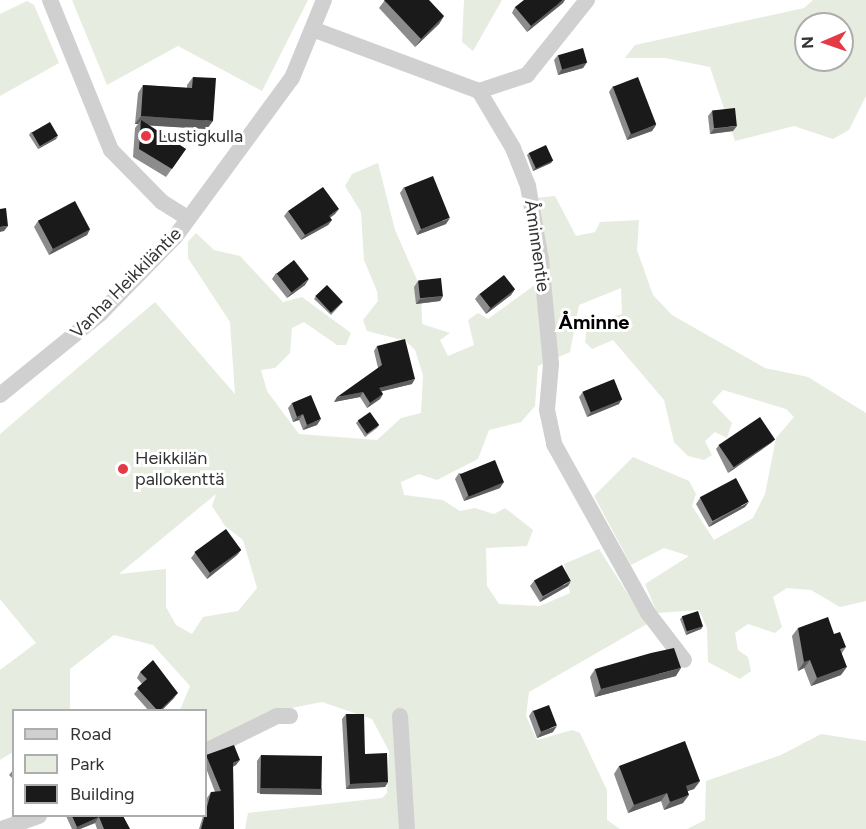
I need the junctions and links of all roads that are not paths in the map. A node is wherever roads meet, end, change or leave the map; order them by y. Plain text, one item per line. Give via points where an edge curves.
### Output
1 (50, 0) edge
2 (324, 0) edge
3 (587, 0) edge
4 (315, 30) junction
5 (479, 91) junction
6 (188, 218) junction
7 (0, 395) edge
8 (684, 660) dead end
9 (291, 716) dead end
10 (400, 716) dead end
11 (207, 751) edge
12 (36, 817) edge
13 (1, 829) edge
14 (407, 829) edge

1 - 6 street via 111,150 162,201
2 - 4 street, Vanha Heikkiläntie
3 - 5 street via 527,75
4 - 5 street
4 - 6 street, Vanha Heikkiläntie via 292,78
5 - 8 street, Åminnentie via 513,148 528,186 541,260 551,364 547,410 554,444 648,613
6 - 7 street, Vanha Heikkiläntie via 99,314
9 - 11 street via 278,716
10 - 14 street
12 - 13 street

